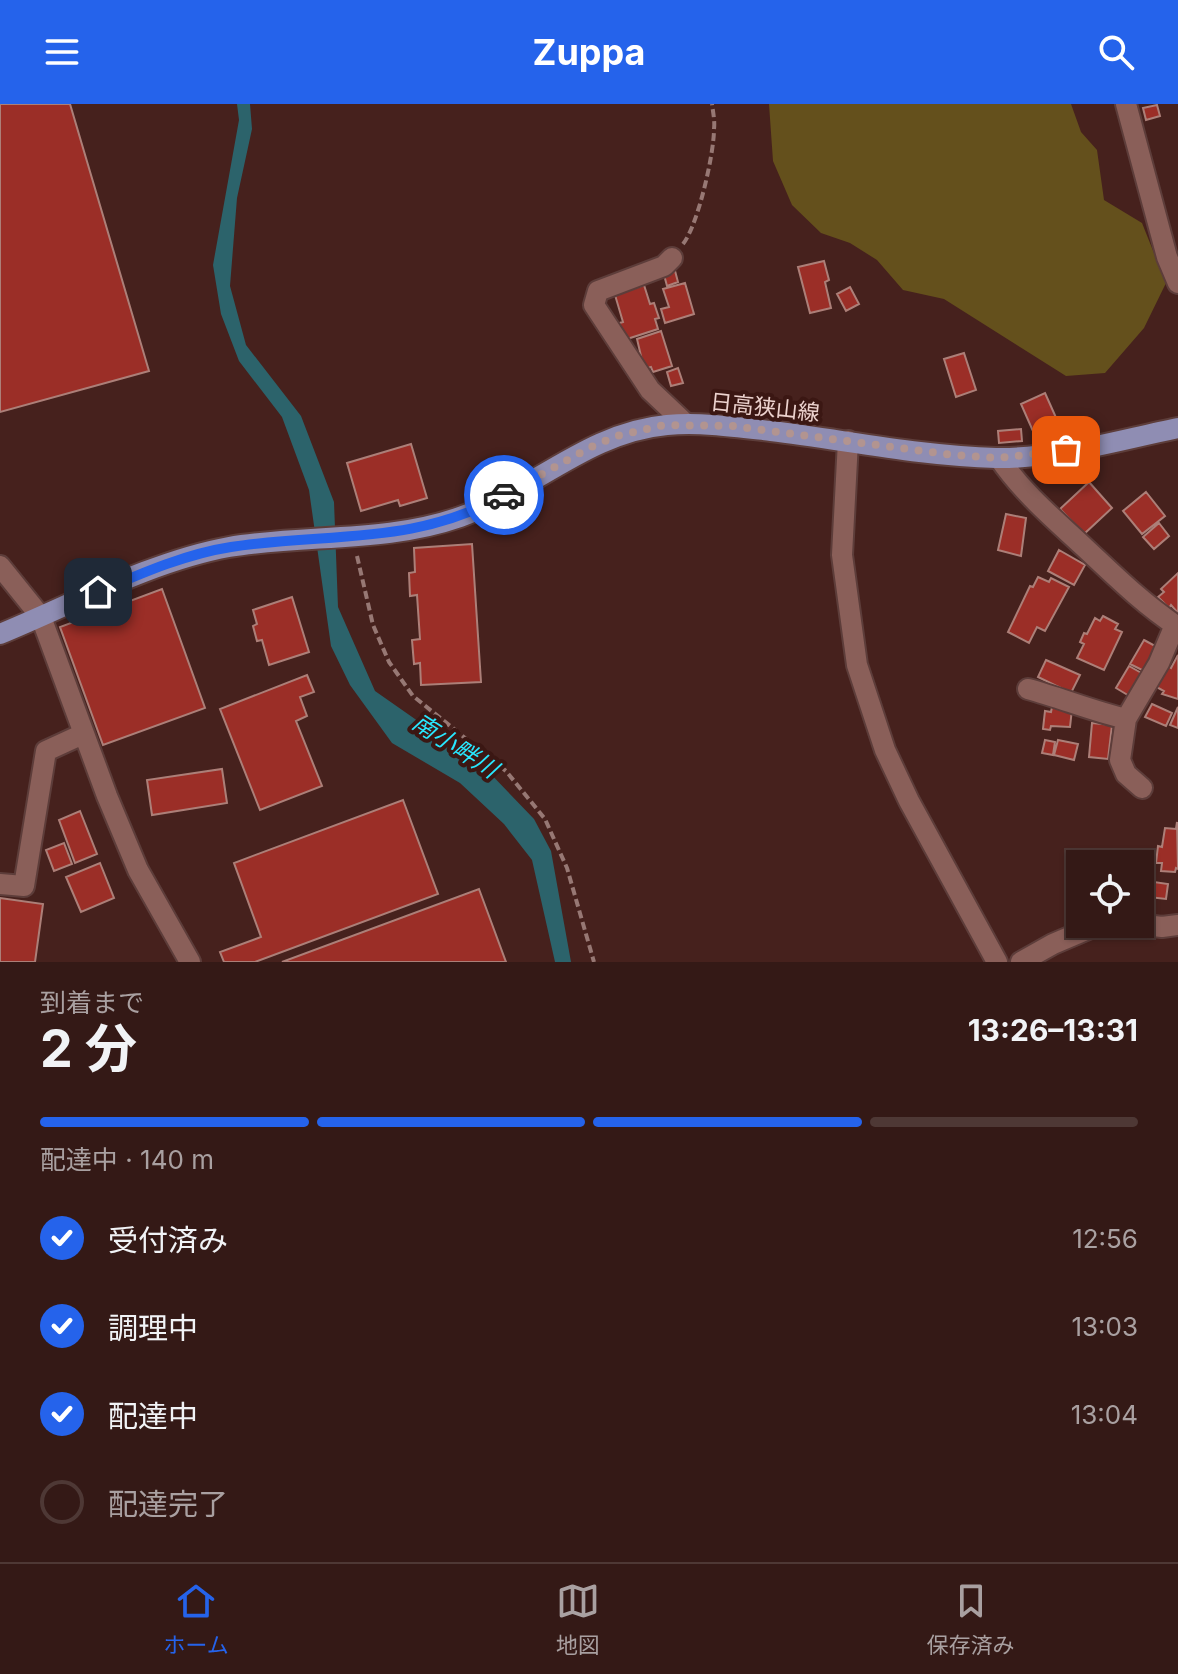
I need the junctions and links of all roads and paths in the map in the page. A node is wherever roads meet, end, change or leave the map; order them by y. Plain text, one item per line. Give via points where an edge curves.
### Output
1 (712, 104) edge
2 (1126, 104) edge
3 (1172, 253) edge
4 (672, 258) joint
5 (1178, 283) edge
6 (686, 424) junction
7 (1178, 428) edge
8 (848, 441) junction
9 (999, 458) junction
10 (353, 537) junction
11 (0, 566) edge
12 (41, 617) junction
13 (1177, 626) edge
14 (0, 634) edge
15 (1028, 689) dead end
16 (1126, 719) junction
17 (83, 734) junction
18 (1142, 788) dead end
19 (0, 884) edge
20 (1178, 925) edge
21 (1154, 926) edge
22 (1067, 938) edge
23 (190, 962) edge
24 (594, 962) edge
25 (997, 962) edge
26 (1021, 962) edge

1 - 4 path via 714,130 700,205 691,233
2 - 3 street
3 - 5 street
4 - 6 street via 664,266 598,291 594,305 650,390
6 - 8 main road, 日高狭山線
6 - 10 main road, 日高狭山線 via 604,441 463,516
7 - 9 main road, 日高狭山線
8 - 9 main road, 日高狭山線
8 - 25 street via 842,555 857,665 885,750 909,801
9 - 13 street via 1052,517 1135,595
10 - 12 main road, 日高狭山線 via 227,547 127,580
10 - 24 path via 373,625 389,662 413,696 506,771 545,819 567,868
11 - 12 street
12 - 14 main road, 日高狭山線
12 - 17 street
13 - 16 street
15 - 16 street
16 - 18 street via 1120,760
17 - 19 street via 46,751 24,886
17 - 23 street via 138,870
20 - 21 street
22 - 26 street

